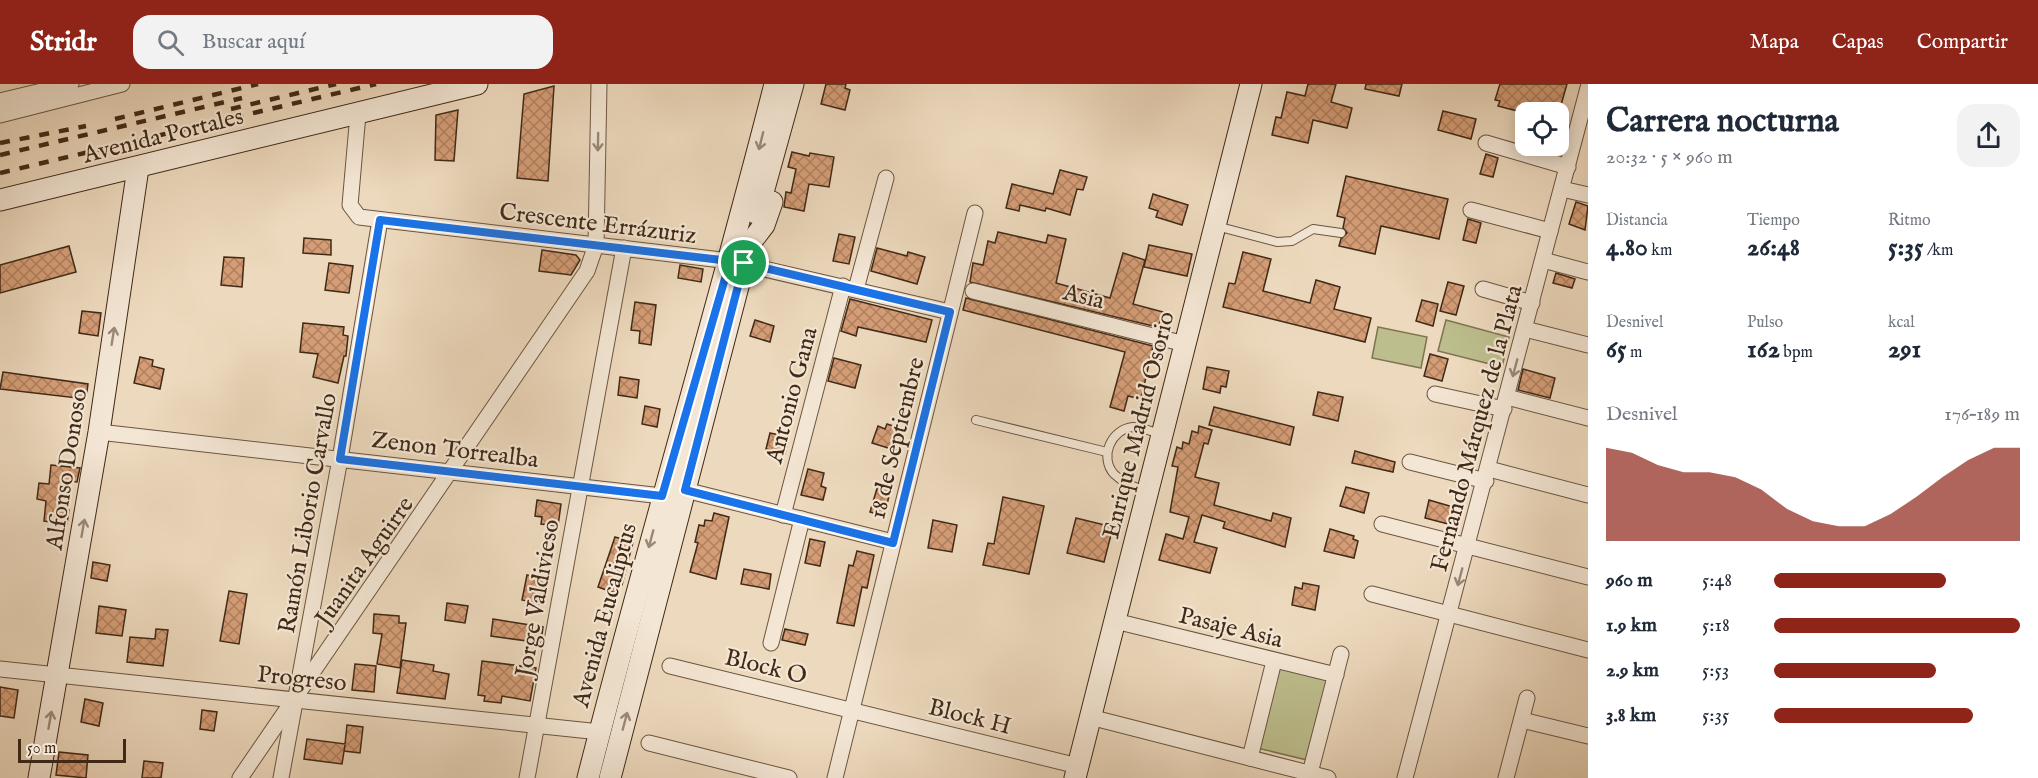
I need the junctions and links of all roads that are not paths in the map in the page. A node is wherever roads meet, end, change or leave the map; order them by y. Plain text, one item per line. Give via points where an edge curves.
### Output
1 (71, 84) edge
2 (122, 84) edge
3 (477, 84) edge
4 (599, 84) edge
5 (775, 84) edge
6 (793, 84) edge
7 (804, 84) edge
8 (1251, 84) edge
9 (1588, 88) edge
10 (0, 101) edge
11 (358, 114) junction
12 (0, 115) edge
13 (1584, 117) edge
14 (1486, 143) dead end
15 (1568, 167) junction
16 (138, 168) junction
17 (886, 178) dead end
18 (1562, 189) junction
19 (1588, 195) edge
20 (0, 200) edge
21 (1471, 210) dead end
22 (975, 213) dead end
23 (380, 220) junction
24 (1215, 226) junction
25 (1550, 231) junction
26 (1341, 233) dead end
27 (596, 245) junction
28 (624, 249) junction
29 (741, 257) junction
30 (1548, 261) junction
31 (1588, 272) edge
32 (850, 288) junction
33 (1483, 289) dead end
34 (973, 291) dead end
35 (1532, 303) junction
36 (950, 312) junction
37 (1525, 329) junction
38 (1185, 344) junction
39 (1588, 345) edge
40 (1435, 394) dead end
41 (1506, 403) junction
42 (1588, 418) edge
43 (976, 420) dead end
44 (99, 432) junction
45 (1162, 435) junction
46 (1107, 452) junction
47 (340, 459) junction
48 (1410, 462) dead end
49 (453, 470) junction
50 (1487, 475) junction
51 (581, 486) junction
52 (685, 490) junction
53 (1148, 491) junction
54 (1588, 495) edge
55 (662, 496) junction
56 (783, 515) junction
57 (802, 519) junction
58 (1382, 524) dead end
59 (893, 543) junction
60 (1468, 547) junction
61 (1588, 577) edge
62 (1372, 594) dead end
63 (1451, 615) junction
64 (1115, 621) junction
65 (771, 643) dead end
66 (1588, 650) edge
67 (1341, 654) dead end
68 (1274, 661) junction
69 (670, 666) dead end
70 (0, 669) edge
71 (58, 675) junction
72 (1336, 675) junction
73 (1527, 698) dead end
74 (296, 699) junction
75 (852, 710) junction
76 (1090, 717) junction
77 (1522, 720) junction
78 (537, 726) junction
79 (600, 732) junction
80 (1588, 736) edge
81 (648, 743) dead end
82 (1250, 758) junction
83 (1076, 772) edge
84 (1310, 773) junction
85 (39, 778) edge
86 (240, 778) edge
87 (282, 778) edge
88 (527, 778) edge
89 (588, 778) edge
90 (610, 778) edge
91 (789, 778) edge
92 (835, 778) edge
93 (1328, 778) edge
94 (1406, 778) edge
95 (1506, 778) edge

1 - 10 street
2 - 12 street
3 - 11 main road, Avenida Portales
4 -> 27 street, Juanita Aguirre
5 -> 29 main road, Avenida Eucaliptus
6 - 29 main road, Avenida Eucaliptus
7 - 29 main road via 764,225
8 - 24 main road, Enrique Madrid Osorio
9 - 13 street, Fernando Márquez de la Plata
11 - 16 main road, Avenida Portales
11 - 23 street, Crescente Errázuriz via 350,205 359,217
13 - 15 street, Fernando Márquez de la Plata
14 - 15 street
15 - 18 street, Fernando Márquez de la Plata
16 - 20 main road, Avenida Portales
44 -> 16 main road, Alfonso Donoso
17 - 32 street, Antonio Gana
18 - 19 street
18 - 25 street, Fernando Márquez de la Plata
21 - 25 street
22 - 36 street, 18 de Septiembre
23 - 27 street, Crescente Errázuriz
23 - 47 street, Ramón Liborio Carvallo
24 - 26 lane via 1277,242 1292,241 1313,229
24 - 38 main road, Enrique Madrid Osorio
25 - 30 street, Fernando Márquez de la Plata
27 - 28 street, Crescente Errázuriz
27 - 49 street, Juanita Aguirre via 587,271
28 - 29 street, Crescente Errázuriz
28 - 51 street, Jorge Valdivieso
29 - 32 street, Crescente Errázuriz
29 - 52 main road, Avenida Eucaliptus
29 - 55 main road, Avenida Eucaliptus
30 - 31 street
30 - 35 street, Fernando Márquez de la Plata
32 - 36 street, Crescente Errázuriz
32 - 56 street, Antonio Gana
33 - 35 street
34 - 38 street, Asia
35 - 37 street, Fernando Márquez de la Plata
36 - 59 street, 18 de Septiembre
37 - 39 street
37 -> 41 street, Fernando Márquez de la Plata
38 - 45 main road, Enrique Madrid Osorio
40 - 41 street
41 - 42 street
41 - 50 street, Fernando Márquez de la Plata
43 - 46 lane
44 - 47 street, Zenon Torrealba
71 -> 44 main road, Alfonso Donoso
45 - 46 lane via 1130,428 1112,439
45 - 53 main road, Enrique Madrid Osorio
46 - 53 lane via 1113,473
47 - 49 street, Zenon Torrealba
47 - 74 street, Ramón Liborio Carvallo
48 - 50 street
49 - 51 street, Zenon Torrealba
49 - 74 street, Juanita Aguirre
50 - 54 street
50 - 60 street, Fernando Márquez de la Plata
51 - 55 street, Zenon Torrealba
51 - 78 street, Jorge Valdivieso
52 - 56 street
90 -> 52 main road, Avenida Eucaliptus
53 - 64 main road, Enrique Madrid Osorio
55 -> 79 main road, Avenida Eucaliptus
56 - 57 street
57 - 59 street
57 - 65 street
58 - 60 street
59 - 75 street, 18 de Septiembre
60 - 61 street
60 -> 63 street, Fernando Márquez de la Plata
62 - 63 street
63 - 66 street
63 - 94 street, Fernando Márquez de la Plata
64 - 68 street, Pasaje Asia
64 - 76 main road, Enrique Madrid Osorio
67 - 72 street
68 - 72 street, Pasaje Asia
68 - 82 street
69 - 75 street, Block O
70 - 71 street, Progreso
71 - 74 street, Progreso
85 -> 71 main road, Alfonso Donoso
72 - 84 street
73 - 77 street
74 - 78 street, Progreso
74 - 86 street, Juanita Aguirre
74 - 87 street, Ramón Liborio Carvallo
75 - 83 street, Block H
75 - 92 street, 18 de Septiembre
76 - 82 street
76 - 83 main road, Enrique Madrid Osorio
77 - 80 street
77 - 95 street
78 - 79 street, Progreso
78 - 88 street, Jorge Valdivieso
79 - 89 main road, Avenida Eucaliptus
81 - 91 street
82 - 84 street
84 - 93 street

